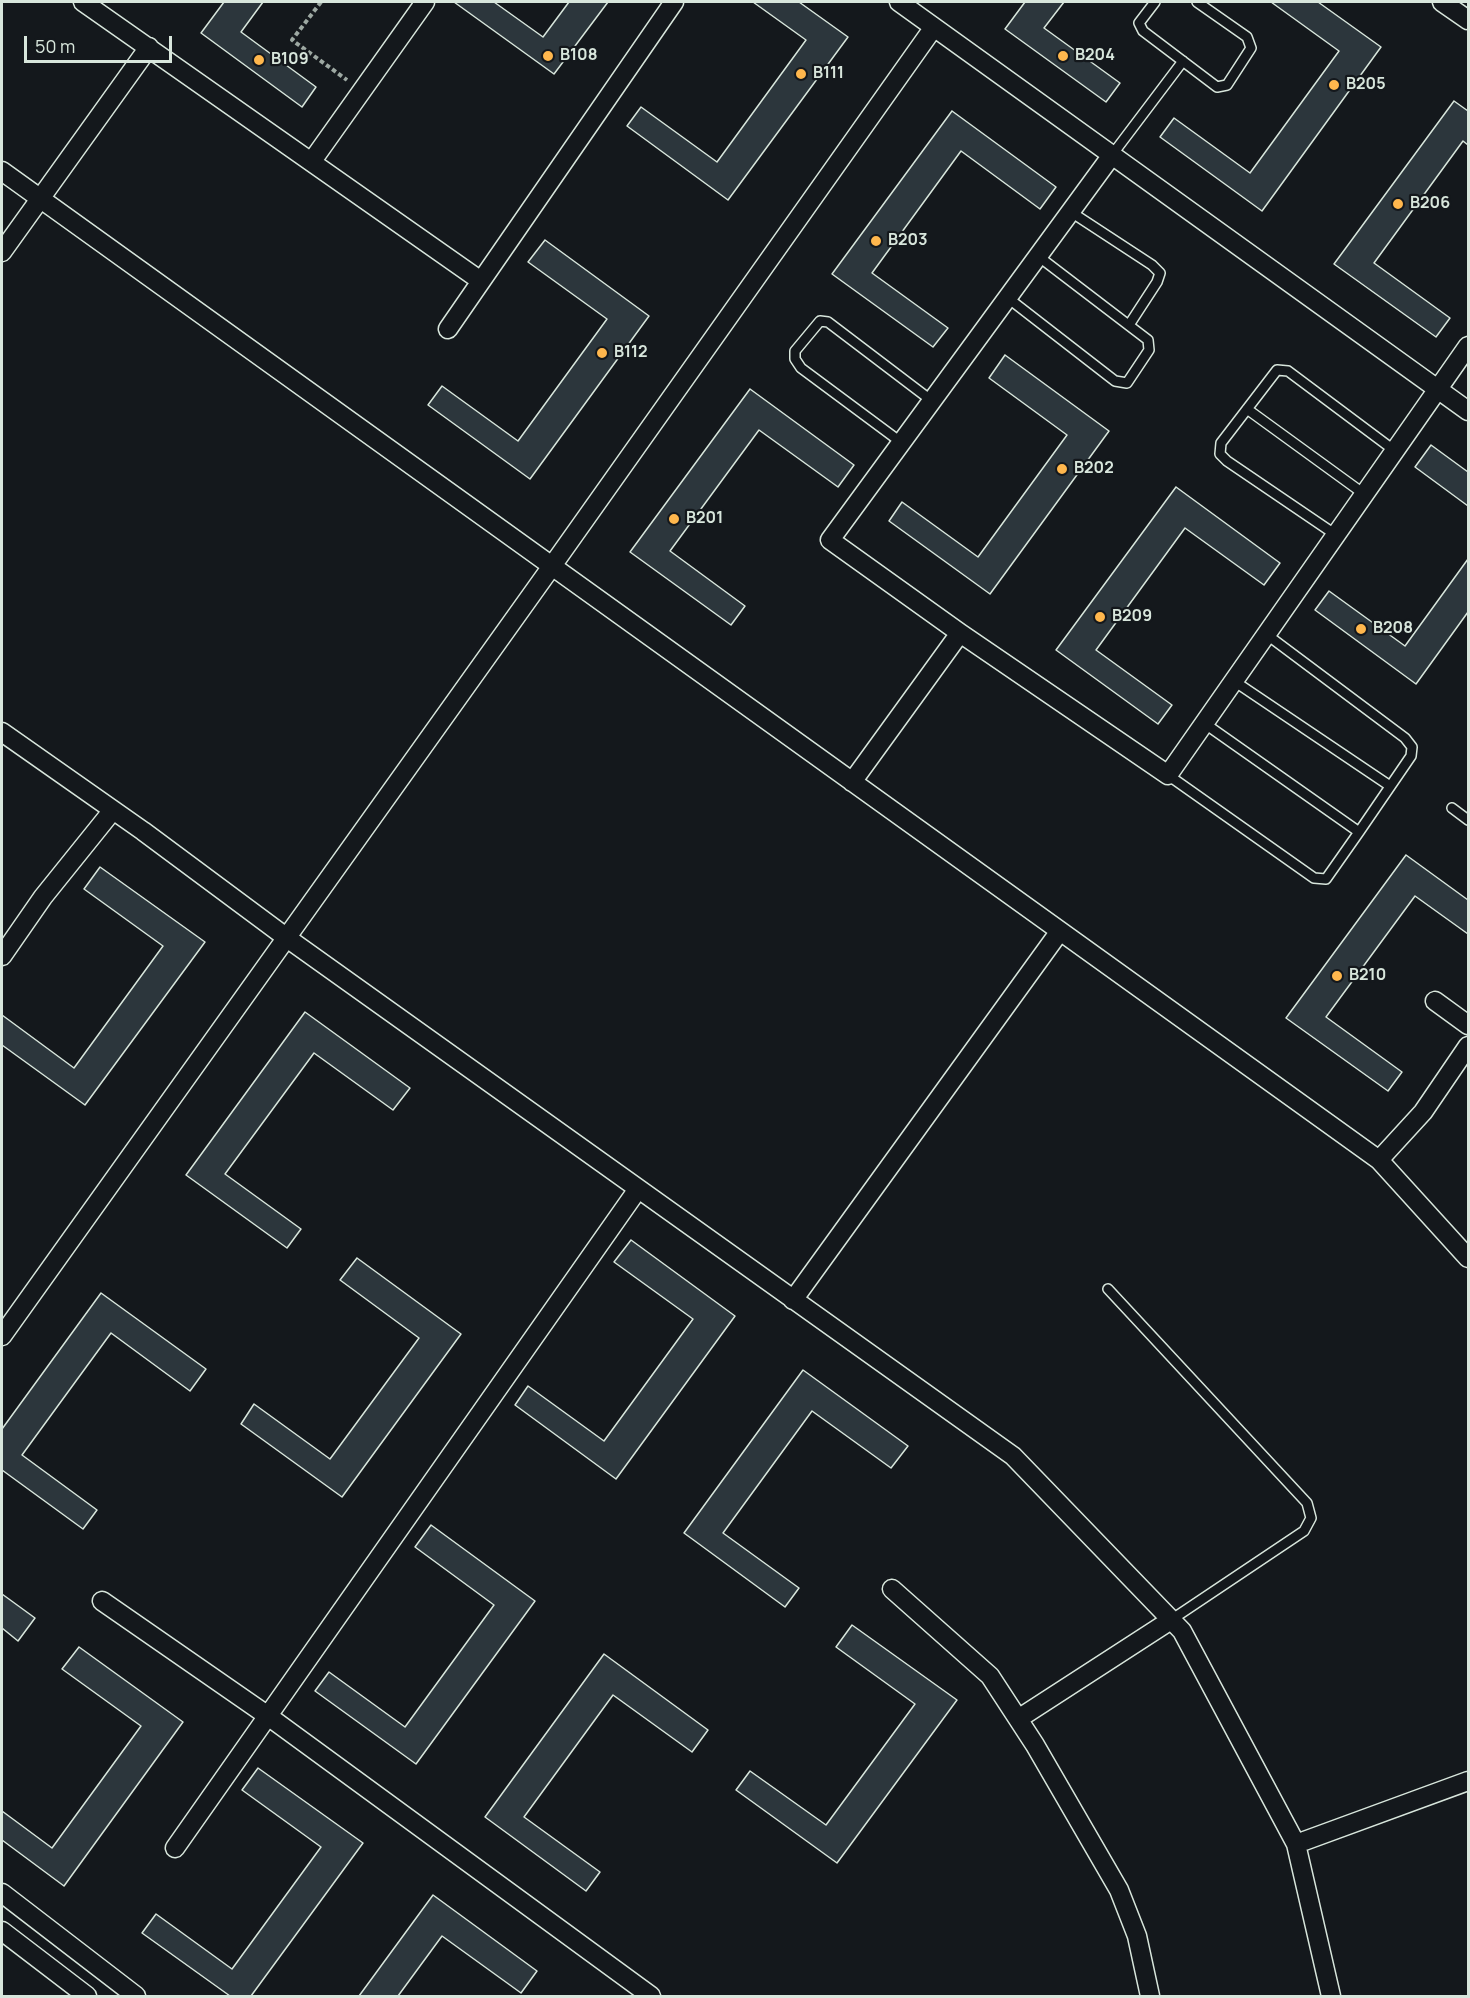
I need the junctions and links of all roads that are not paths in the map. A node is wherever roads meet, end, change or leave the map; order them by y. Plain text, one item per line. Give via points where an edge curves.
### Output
1 (83, 2) edge
2 (425, 2) edge
3 (674, 2) edge
4 (899, 2) edge
5 (1155, 2) edge
6 (1197, 2) edge
7 (1442, 2) edge
8 (1468, 20) edge
9 (934, 27) junction
10 (148, 47) junction
11 (1183, 61) junction
12 (1113, 155) junction
13 (312, 161) junction
14 (2, 171) edge
15 (40, 198) junction
16 (1071, 212) junction
17 (2, 252) edge
18 (1038, 256) junction
19 (481, 280) junction
20 (1008, 298) junction
21 (1129, 325) junction
22 (447, 329) dead end
23 (1468, 346) edge
24 (1438, 389) junction
25 (933, 401) junction
26 (1247, 409) junction
27 (1468, 411) edge
28 (902, 443) junction
29 (1395, 451) junction
30 (1364, 494) junction
31 (1336, 535) junction
32 (552, 566) junction
33 (960, 633) junction
34 (1266, 634) junction
35 (1234, 681) junction
36 (1204, 723) junction
37 (2, 732) edge
38 (1168, 775) junction
39 (852, 782) junction
40 (1390, 786) junction
41 (1452, 808) dead end
42 (113, 810) junction
43 (1468, 820) edge
44 (1359, 832) junction
45 (1060, 931) junction
46 (287, 938) junction
47 (2, 956) edge
48 (1435, 1001) dead end
49 (1468, 1025) edge
50 (1468, 1046) edge
51 (1379, 1160) junction
52 (638, 1189) junction
53 (1468, 1258) edge
54 (1108, 1289) dead end
55 (793, 1300) junction
56 (2, 1336) edge
57 (892, 1589) dead end
58 (102, 1600) dead end
59 (1171, 1620) junction
60 (268, 1716) junction
61 (1018, 1719) junction
62 (1468, 1781) edge
63 (1296, 1844) junction
64 (175, 1848) dead end
65 (2, 1893) edge
66 (2, 1931) edge
67 (87, 1996) edge
68 (136, 1996) edge
69 (651, 1996) edge
70 (1150, 1996) edge
71 (1331, 1996) edge

1 - 10 street
2 - 13 street
3 - 19 street
4 - 9 street
5 - 11 lane via 1139,23 1143,31
6 - 11 lane via 1247,38 1251,48 1227,85 1217,87
7 - 8 street
9 - 12 street
9 - 32 street
10 - 13 street
10 - 15 street
11 - 12 lane
12 - 16 street
12 - 24 street
13 - 19 street
14 - 15 street
15 - 17 street
15 - 32 street
16 - 18 street
16 - 21 lane via 1160,273
18 - 20 street
18 - 21 lane
19 - 22 street
20 - 21 lane via 1115,381 1127,383 1149,350 1148,340
20 - 25 street
23 - 24 street
24 - 27 street
24 - 29 street
25 - 28 street
25 - 28 lane via 828,322 820,321 795,351 801,368
26 - 29 lane via 1277,370 1288,371
26 - 30 lane
26 - 31 lane via 1221,443 1220,454
28 - 33 street via 830,540
29 - 30 street
30 - 31 street
31 - 34 street
32 - 39 street
32 - 46 street
33 - 38 street
33 - 39 street
34 - 35 street
34 - 40 lane via 1405,738 1412,747 1411,756
35 - 36 street
35 - 40 lane
36 - 38 street
36 - 44 lane
37 - 42 street
38 - 44 lane via 1314,878 1326,879
39 - 45 street
40 - 44 lane
41 - 43 lane
42 - 46 street
42 - 47 street via 43,897
45 - 51 street
45 - 55 street
46 - 52 street
46 - 56 street
48 - 49 street
50 - 51 street via 1423,1112
51 - 53 street
52 - 55 street
52 - 60 street
54 - 59 lane via 1307,1503 1311,1518 1304,1531
55 - 59 street via 1013,1456
57 - 61 street via 990,1676
58 - 60 street
59 - 61 street
59 - 63 street via 1182,1631
60 - 64 street
60 - 69 street
61 - 70 street via 1119,1890 1137,1936
62 - 63 street
63 - 71 street
65 - 68 street
66 - 67 street

